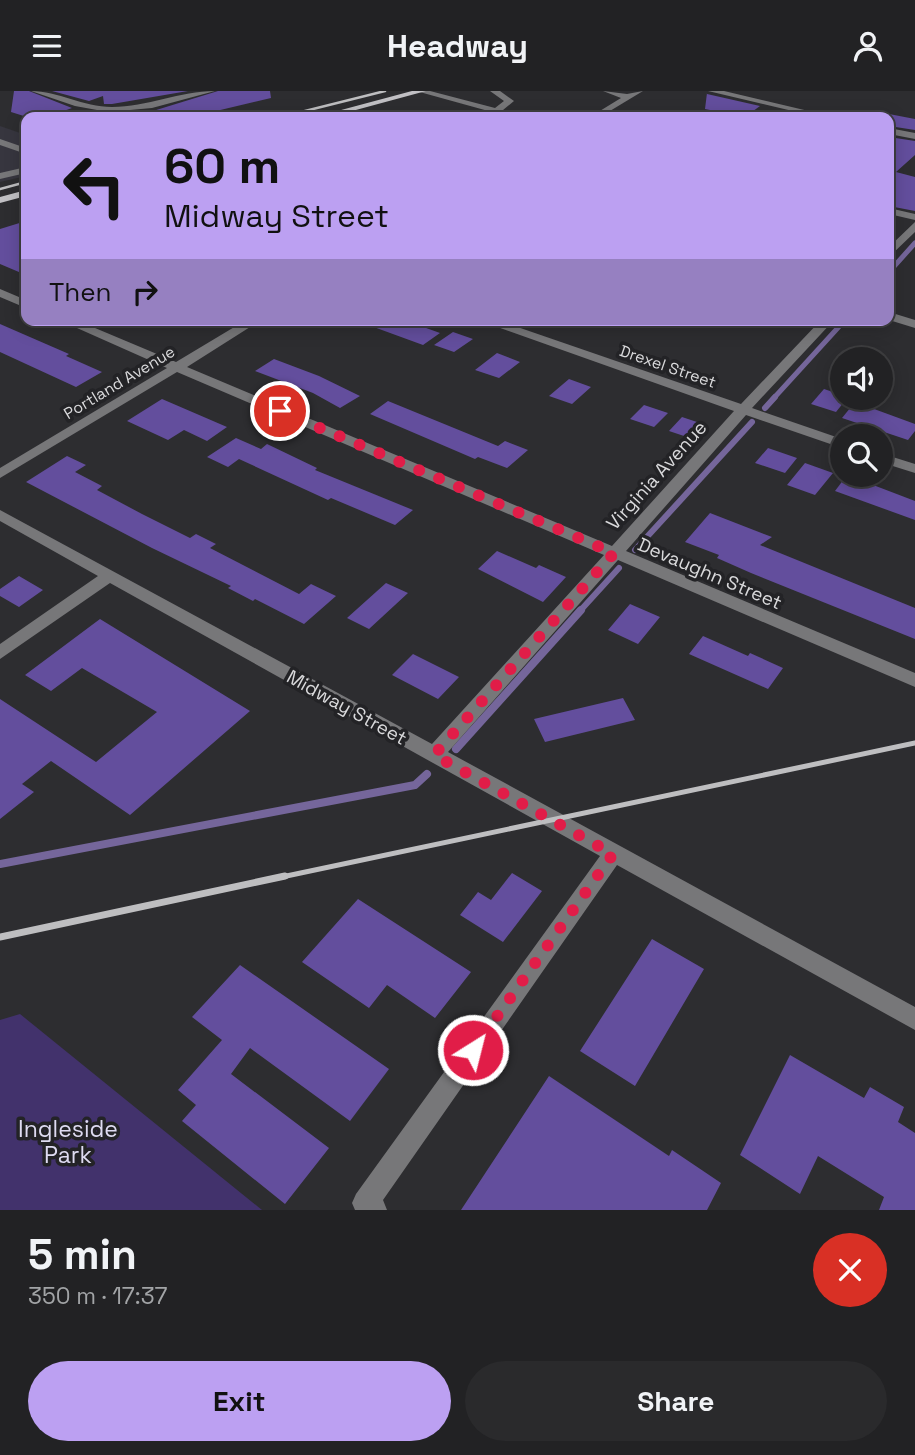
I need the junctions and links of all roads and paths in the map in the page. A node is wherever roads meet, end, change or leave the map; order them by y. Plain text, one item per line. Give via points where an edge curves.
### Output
1 (35, 91) edge
2 (211, 91) edge
3 (421, 91) edge
4 (495, 91) edge
5 (607, 91) edge
6 (639, 91) edge
7 (712, 91) edge
8 (628, 97) junction
9 (496, 111) junction
10 (339, 112) edge
11 (500, 112) edge
12 (602, 112) edge
13 (806, 112) edge
14 (894, 132) edge
15 (915, 136) edge
16 (0, 142) edge
17 (21, 149) edge
18 (21, 171) edge
19 (0, 176) edge
20 (21, 194) edge
21 (0, 200) edge
22 (894, 212) edge
23 (915, 217) edge
24 (915, 225) edge
25 (894, 248) edge
26 (0, 293) edge
27 (21, 302) edge
28 (894, 318) edge
29 (915, 324) edge
30 (79, 326) edge
31 (246, 326) edge
32 (501, 326) edge
33 (822, 326) edge
34 (177, 367) junction
35 (743, 410) junction
36 (830, 439) edge
37 (893, 461) edge
38 (915, 469) edge
39 (0, 474) edge
40 (0, 515) edge
41 (614, 553) junction
42 (109, 576) junction
43 (0, 653) edge
44 (915, 680) edge
45 (434, 755) junction
46 (613, 854) junction
47 (915, 1019) edge
48 (374, 1210) edge

1 - 2 street via 93,108 115,109 135,109
3 - 9 street
3 - 10 main road
4 - 9 street via 510,101
5 - 8 street
6 - 8 street
7 - 13 street
8 - 12 street
9 - 11 street
14 - 15 street
16 - 17 street
18 - 19 street
20 - 21 main road
22 - 23 street
24 - 25 street
26 - 27 street
28 - 29 street
30 - 34 street, Devaughn Street
31 - 34 street, Portland Avenue
32 - 35 street, Drexel Street
33 - 35 street, Virginia Avenue
34 - 39 street, Portland Avenue
34 - 41 street, Devaughn Street
35 - 36 street, Drexel Street
35 - 41 street, Virginia Avenue
37 - 38 street
40 - 42 street, Midway Street
41 - 44 street, Devaughn Street
41 - 45 street, Virginia Avenue
42 - 43 street
42 - 45 street, Midway Street
45 - 46 street, Midway Street
46 - 47 street, Midway Street
46 - 48 street via 365,1203

